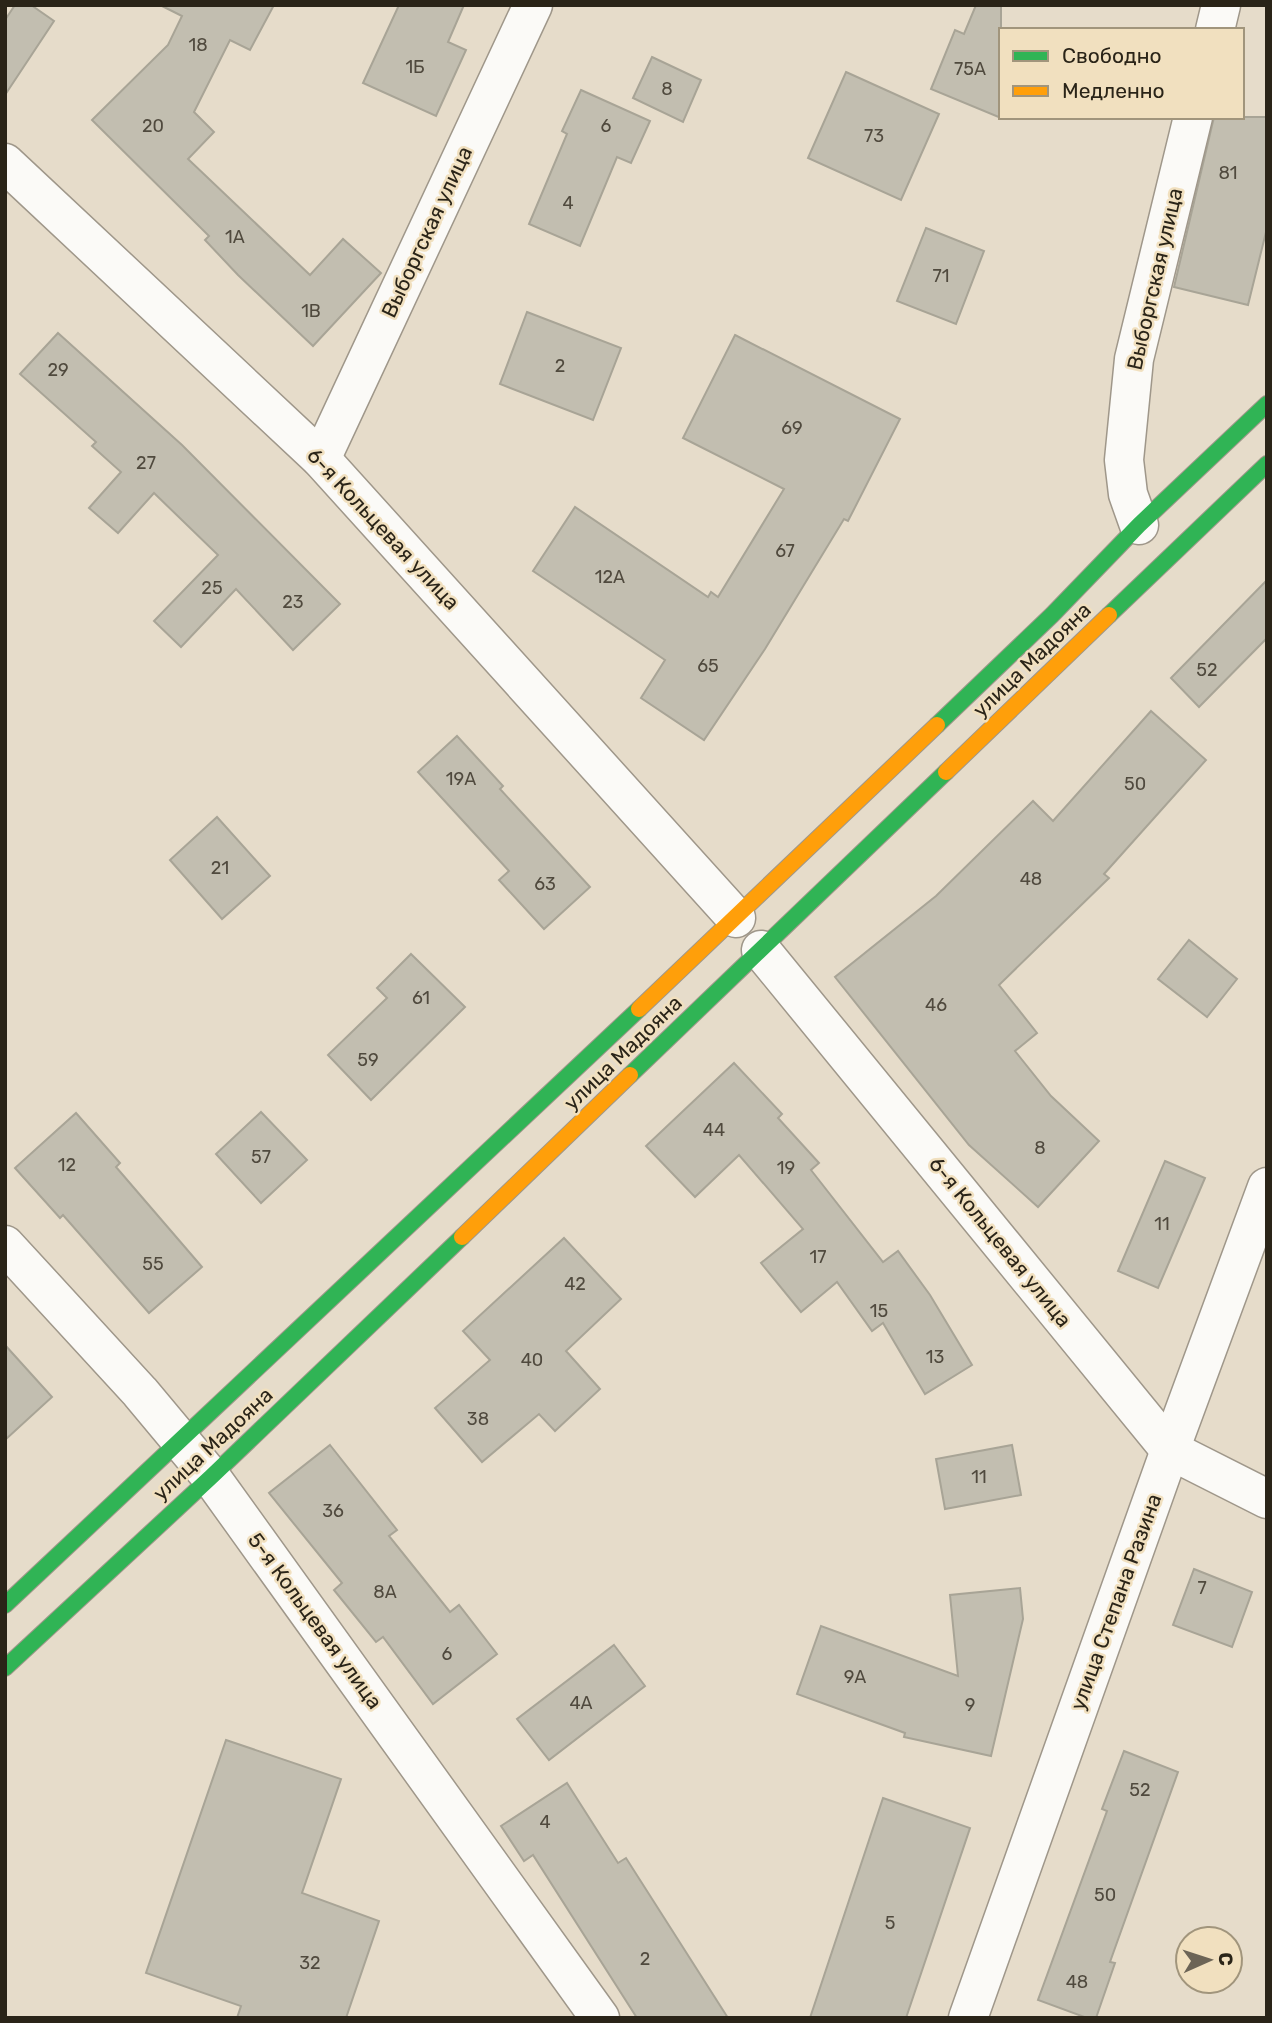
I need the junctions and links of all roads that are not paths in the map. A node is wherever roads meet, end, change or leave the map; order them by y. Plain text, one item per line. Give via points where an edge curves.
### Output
1 (533, 5) edge
2 (1221, 5) edge
3 (1215, 28) edge
4 (1193, 119) edge
5 (5, 163) edge
6 (1267, 404) edge
7 (321, 459) junction
8 (1267, 464) edge
9 (1139, 525) junction
10 (736, 918) junction
11 (761, 950) junction
12 (1267, 1187) edge
13 (5, 1245) edge
14 (181, 1439) junction
15 (1170, 1450) junction
16 (211, 1476) junction
17 (1267, 1499) edge
18 (5, 1605) edge
19 (5, 1668) edge
20 (600, 2018) edge
21 (968, 2018) edge

1 - 7 street, Выборгская улица
2 - 3 street
4 - 9 street, Выборгская улица via 1134,359 1124,460 1128,494
5 - 7 street, 6-я Кольцевая улица
6 - 9 main road, улица Мадояна
7 - 10 street, 6-я Кольцевая улица
8 - 11 main road, улица Мадояна
9 - 10 main road, улица Мадояна via 1052,615
10 - 14 main road, улица Мадояна
11 - 15 street, 6-я Кольцевая улица
11 - 16 main road, улица Мадояна
12 - 15 street, улица Степана Разина
13 - 14 street, 5-я Кольцевая улица
14 - 16 street, 5-я Кольцевая улица
14 - 18 main road, улица Мадояна
15 - 17 street, 6-я Кольцевая улица
15 - 21 street, улица Степана Разина
16 - 19 main road, улица Мадояна
16 - 20 street, 5-я Кольцевая улица

